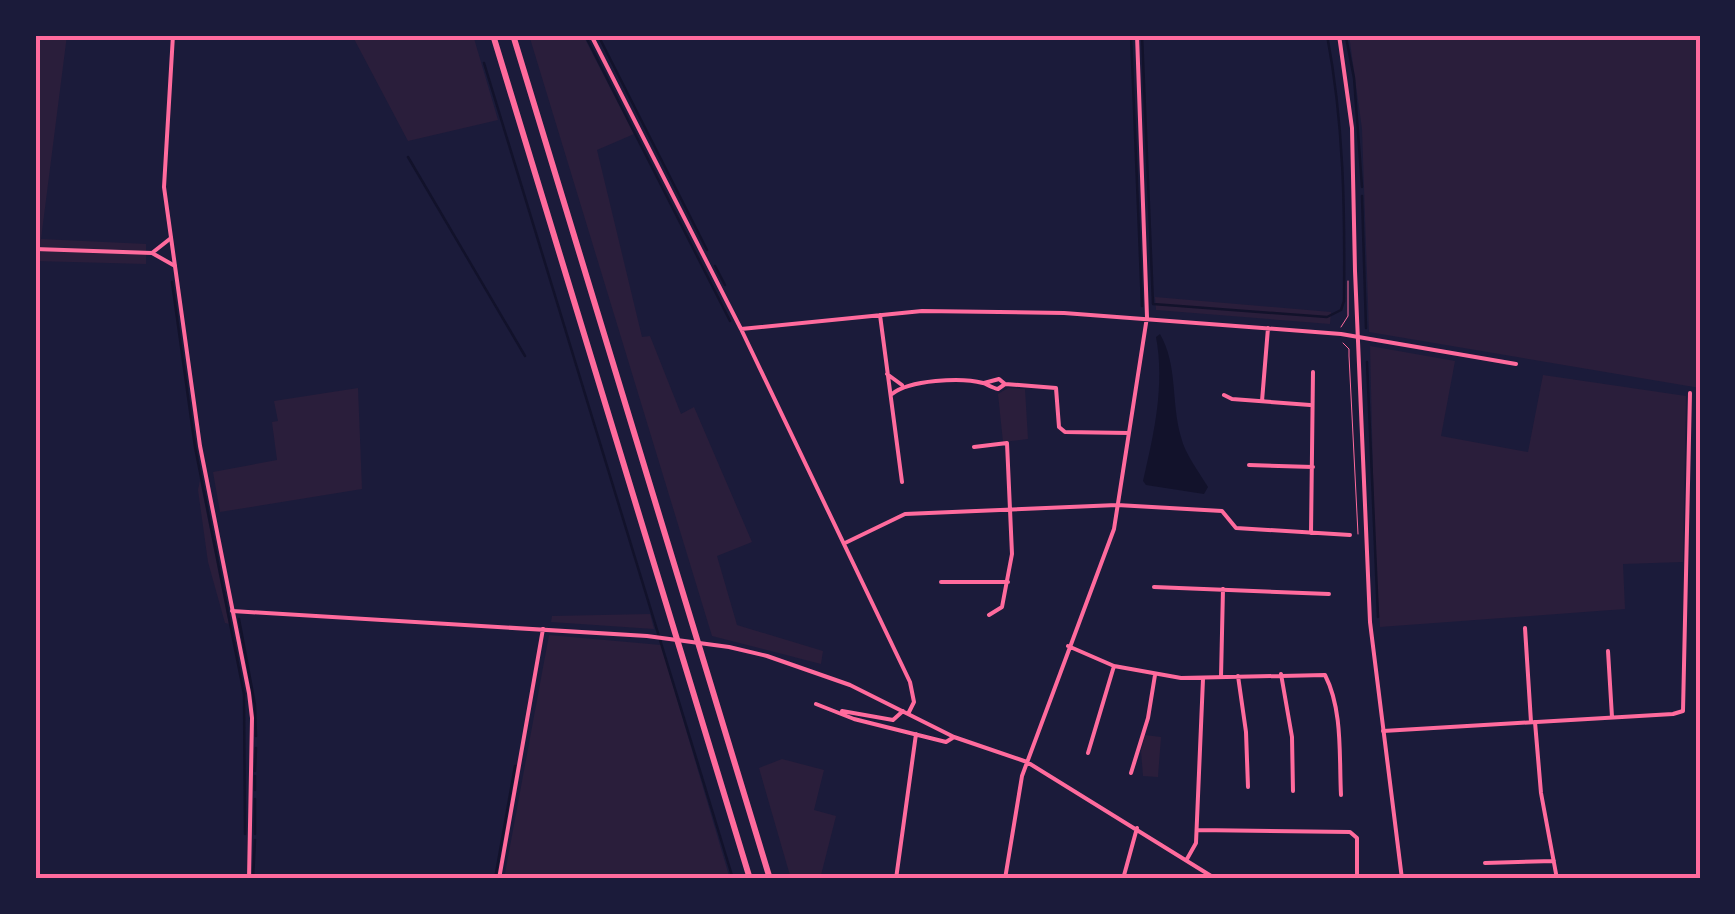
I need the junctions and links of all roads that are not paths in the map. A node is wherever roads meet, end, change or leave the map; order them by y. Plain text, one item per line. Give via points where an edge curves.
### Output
1 (173, 35) edge
2 (493, 35) edge
3 (512, 35) edge
4 (590, 35) edge
5 (1137, 35) edge
6 (1338, 35) edge
7 (170, 238) junction
8 (35, 249) edge
9 (152, 253) junction
10 (175, 266) junction
11 (880, 315) junction
12 (1147, 317) junction
13 (1268, 328) junction
14 (741, 330) junction
15 (1357, 337) junction
16 (1516, 364) dead end
17 (1312, 372) dead end
18 (886, 374) junction
19 (902, 385) junction
20 (1690, 393) dead end
21 (1224, 394) dead end
22 (891, 395) junction
23 (1262, 401) junction
24 (1310, 406) junction
25 (1129, 433) junction
26 (974, 447) dead end
27 (1249, 465) dead end
28 (1312, 467) junction
29 (902, 482) dead end
30 (1118, 505) junction
31 (1010, 510) junction
32 (1311, 533) junction
33 (1350, 534) dead end
34 (844, 543) junction
35 (1688, 552) junction
36 (1700, 552) edge
37 (941, 582) dead end
38 (1008, 582) junction
39 (1154, 586) dead end
40 (1224, 590) junction
41 (1329, 594) dead end
42 (232, 611) junction
43 (988, 615) dead end
44 (1525, 628) dead end
45 (544, 629) junction
46 (1068, 646) junction
47 (1608, 652) dead end
48 (1114, 666) junction
49 (1281, 674) junction
50 (1155, 675) junction
51 (1238, 676) junction
52 (1221, 677) junction
53 (1203, 679) junction
54 (816, 704) dead end
55 (837, 712) junction
56 (906, 712) junction
57 (1612, 718) junction
58 (1533, 722) junction
59 (1383, 731) junction
60 (916, 734) junction
61 (954, 737) junction
62 (1088, 753) dead end
63 (1027, 762) junction
64 (1131, 773) dead end
65 (1248, 786) dead end
66 (1294, 791) dead end
67 (1341, 795) dead end
68 (1137, 828) junction
69 (1197, 830) junction
70 (1187, 859) junction
71 (1554, 861) junction
72 (1485, 863) dead end
73 (249, 879) edge
74 (499, 879) edge
75 (750, 879) edge
76 (770, 879) edge
77 (896, 879) edge
78 (1005, 879) edge
79 (1123, 879) edge
80 (1216, 879) edge
81 (1358, 879) edge
82 (1402, 879) edge
83 (1557, 879) edge

1 - 7 street via 164,187
2 - 75 highway
3 - 76 highway
4 - 14 street
5 - 12 street
6 - 15 street via 1352,128
7 - 9 street
7 - 10 street
8 - 9 street
9 - 10 street
10 - 42 street
11 - 12 street via 980,310
11 - 14 street
11 - 18 street
12 - 13 street
12 - 25 street
13 - 15 street
13 - 23 street
14 - 34 street
15 - 16 street
15 - 59 street via 1370,622
17 - 24 street
18 - 19 street
18 - 22 street
19 - 22 street
19 - 25 street via 1056,388 1058,427 1065,432
20 - 35 street
21 - 23 street
22 - 29 street
23 - 24 street
24 - 28 street
25 - 30 street
26 - 31 street via 1008,444
27 - 28 street
28 - 32 street
30 - 31 street
30 - 32 street via 1222,511 1236,528
30 - 46 street
31 - 34 street via 905,514
31 - 38 street
32 - 33 street
34 - 56 street via 910,682 914,702
35 - 36 street
35 - 57 street via 1683,711
37 - 38 street
38 - 43 street via 1002,606
39 - 40 street
40 - 41 street
40 - 52 street
42 - 45 street
42 - 73 street via 252,718
44 - 58 street
45 - 56 street via 729,647 806,668
45 - 74 street
46 - 48 street
46 - 63 street
47 - 57 street
48 - 50 street
48 - 62 street
49 - 51 street
49 - 66 street
49 - 67 street via 1320,673 1328,679
50 - 53 street
50 - 64 street
51 - 52 street
51 - 65 street
52 - 53 street
53 - 69 street
54 - 55 street
55 - 56 street via 893,720
55 - 60 street
56 - 61 street
57 - 58 street
58 - 59 street
58 - 71 street
59 - 82 street
60 - 61 street via 946,742
60 - 77 street
61 - 63 street
63 - 68 street
63 - 78 street
68 - 70 street
68 - 79 street
69 - 70 street
69 - 81 street via 1350,832
70 - 80 street
71 - 72 street
71 - 83 street

